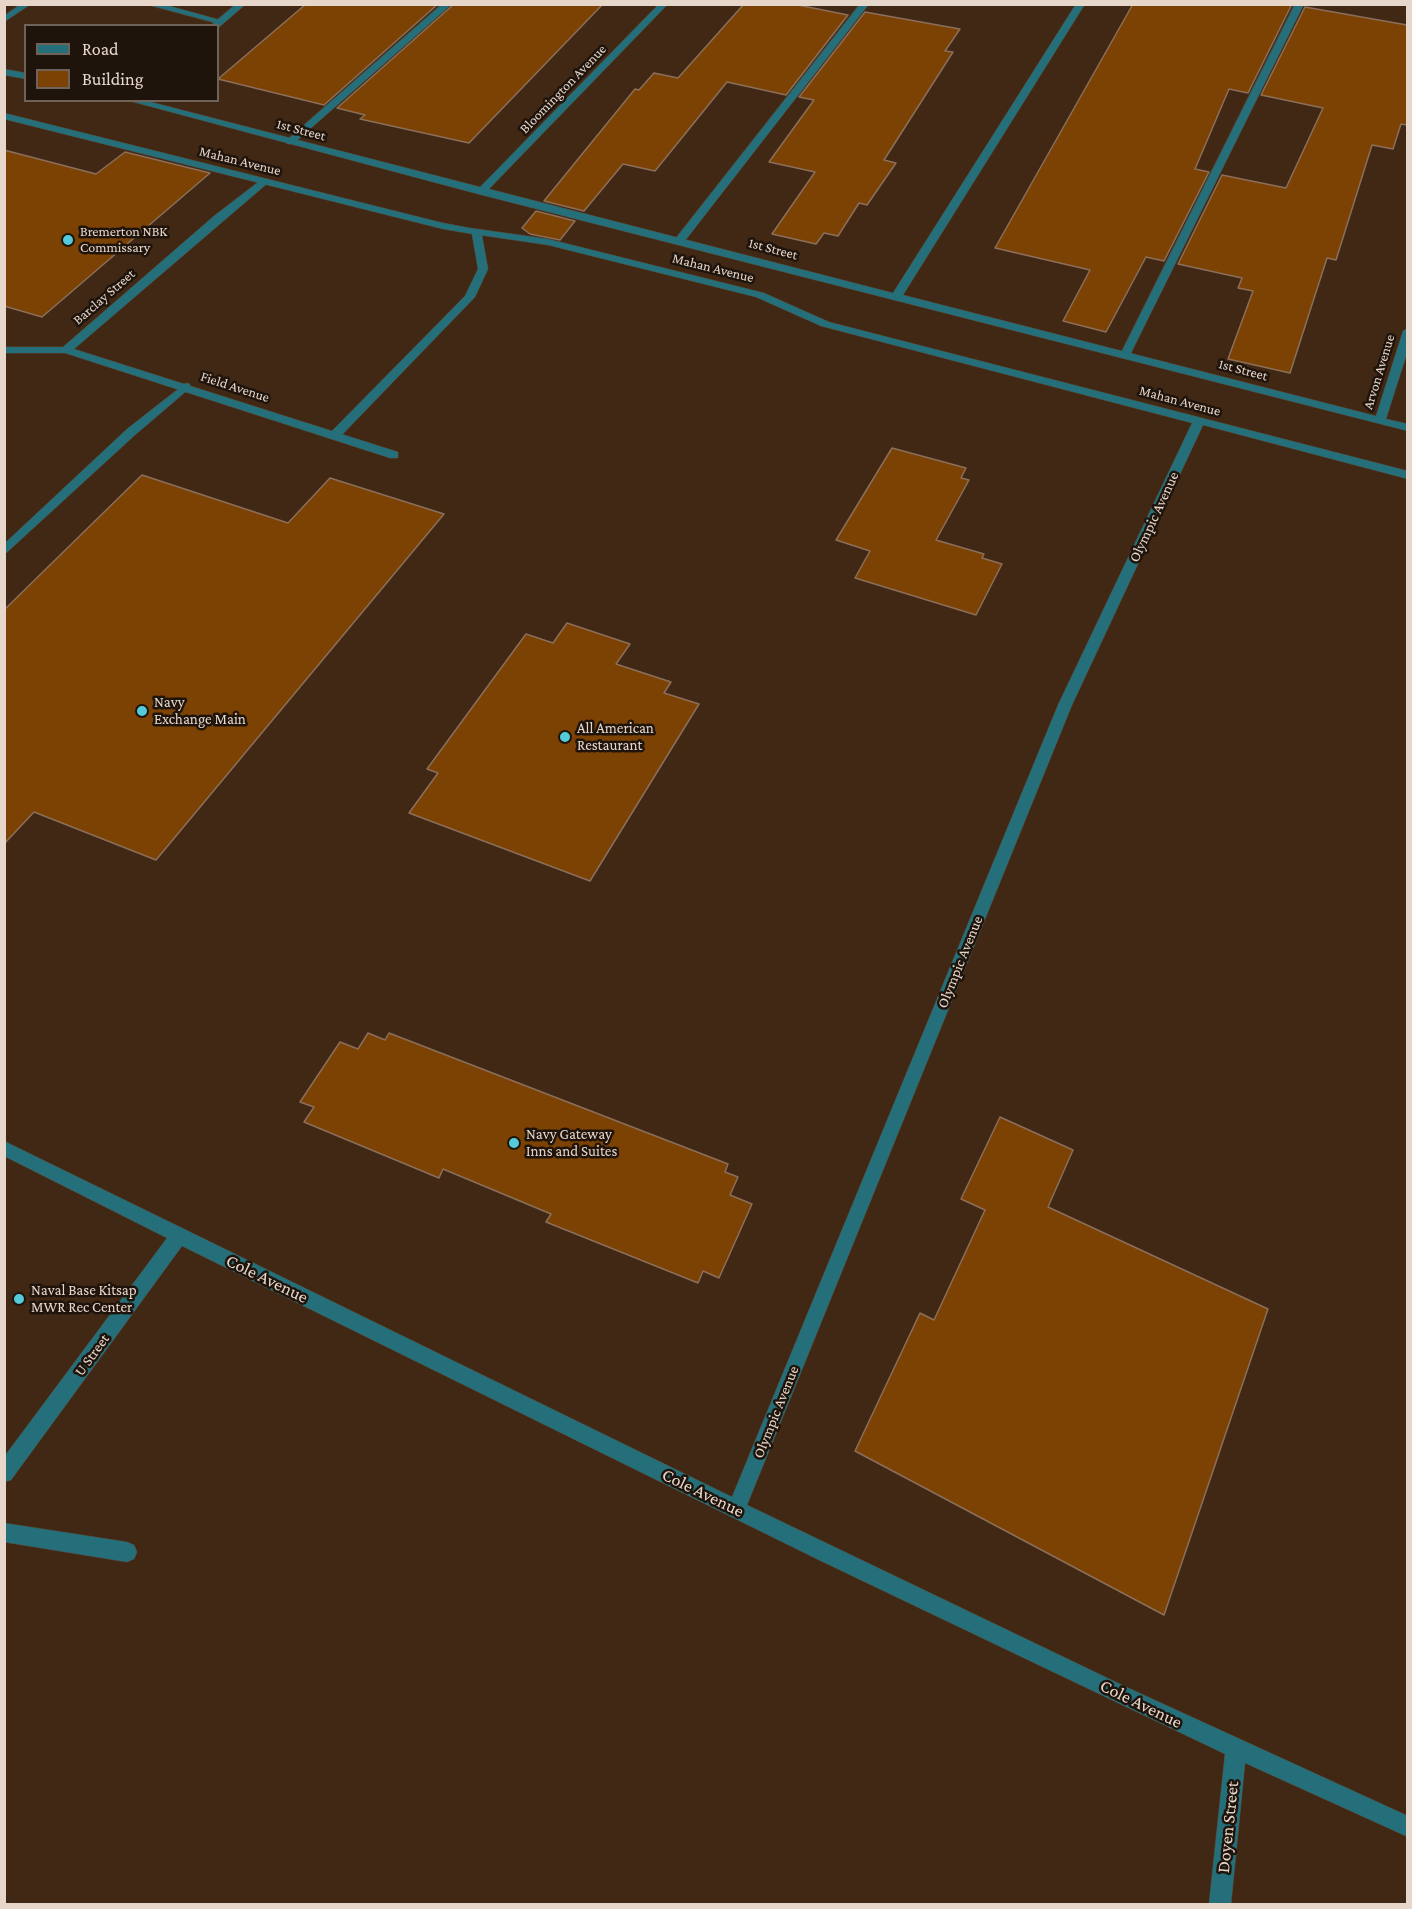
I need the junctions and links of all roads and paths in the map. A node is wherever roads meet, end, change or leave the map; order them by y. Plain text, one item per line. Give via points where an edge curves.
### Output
1 (27, 4) edge
2 (149, 4) edge
3 (242, 4) edge
4 (448, 4) edge
5 (664, 4) edge
6 (865, 4) edge
7 (1081, 4) edge
8 (1300, 4) edge
9 (4, 20) edge
10 (217, 23) edge
11 (4, 72) edge
12 (24, 76) edge
13 (138, 102) edge
14 (4, 116) edge
15 (290, 142) junction
16 (264, 182) junction
17 (481, 192) junction
18 (477, 232) junction
19 (680, 240) junction
20 (896, 297) junction
21 (1407, 331) edge
22 (4, 350) edge
23 (66, 350) junction
24 (1125, 355) junction
25 (186, 386) junction
26 (1199, 421) junction
27 (1380, 421) junction
28 (1407, 428) edge
29 (334, 435) junction
30 (394, 455) dead end
31 (1407, 475) edge
32 (4, 551) edge
33 (4, 1148) edge
34 (179, 1236) junction
35 (4, 1473) edge
36 (736, 1509) junction
37 (4, 1532) edge
38 (127, 1552) dead end
39 (1236, 1750) junction
40 (1407, 1827) edge
41 (1220, 1905) edge

1 - 9 street
2 - 10 street
3 - 10 street
4 - 15 street
5 - 17 street, Bloomington Avenue
6 - 19 street
7 - 20 street
8 - 24 street
11 - 12 street
13 - 15 street, 1st Street
14 - 16 street, Mahan Avenue
15 - 17 street, 1st Street
16 - 18 street, Mahan Avenue
16 - 23 street, Barclay Street
17 - 19 street, 1st Street
18 - 26 street, Mahan Avenue via 548,242 760,295 825,324
18 - 29 street via 483,269 470,297
19 - 20 street, 1st Street
20 - 24 street, 1st Street
21 - 27 street, Arvon Avenue
22 - 23 street
23 - 25 street, Field Avenue
24 - 27 street, 1st Street
25 - 29 street, Field Avenue
25 - 32 street
26 - 31 street, Mahan Avenue
26 - 36 street, Olympic Avenue via 1065,705
27 - 28 street, 1st Street
29 - 30 street, Field Avenue
33 - 34 street, Cole Avenue
34 - 35 street, U Street
34 - 36 street, Cole Avenue
36 - 39 street, Cole Avenue
37 - 38 street
39 - 40 street, Cole Avenue
39 - 41 street, Doyen Street

